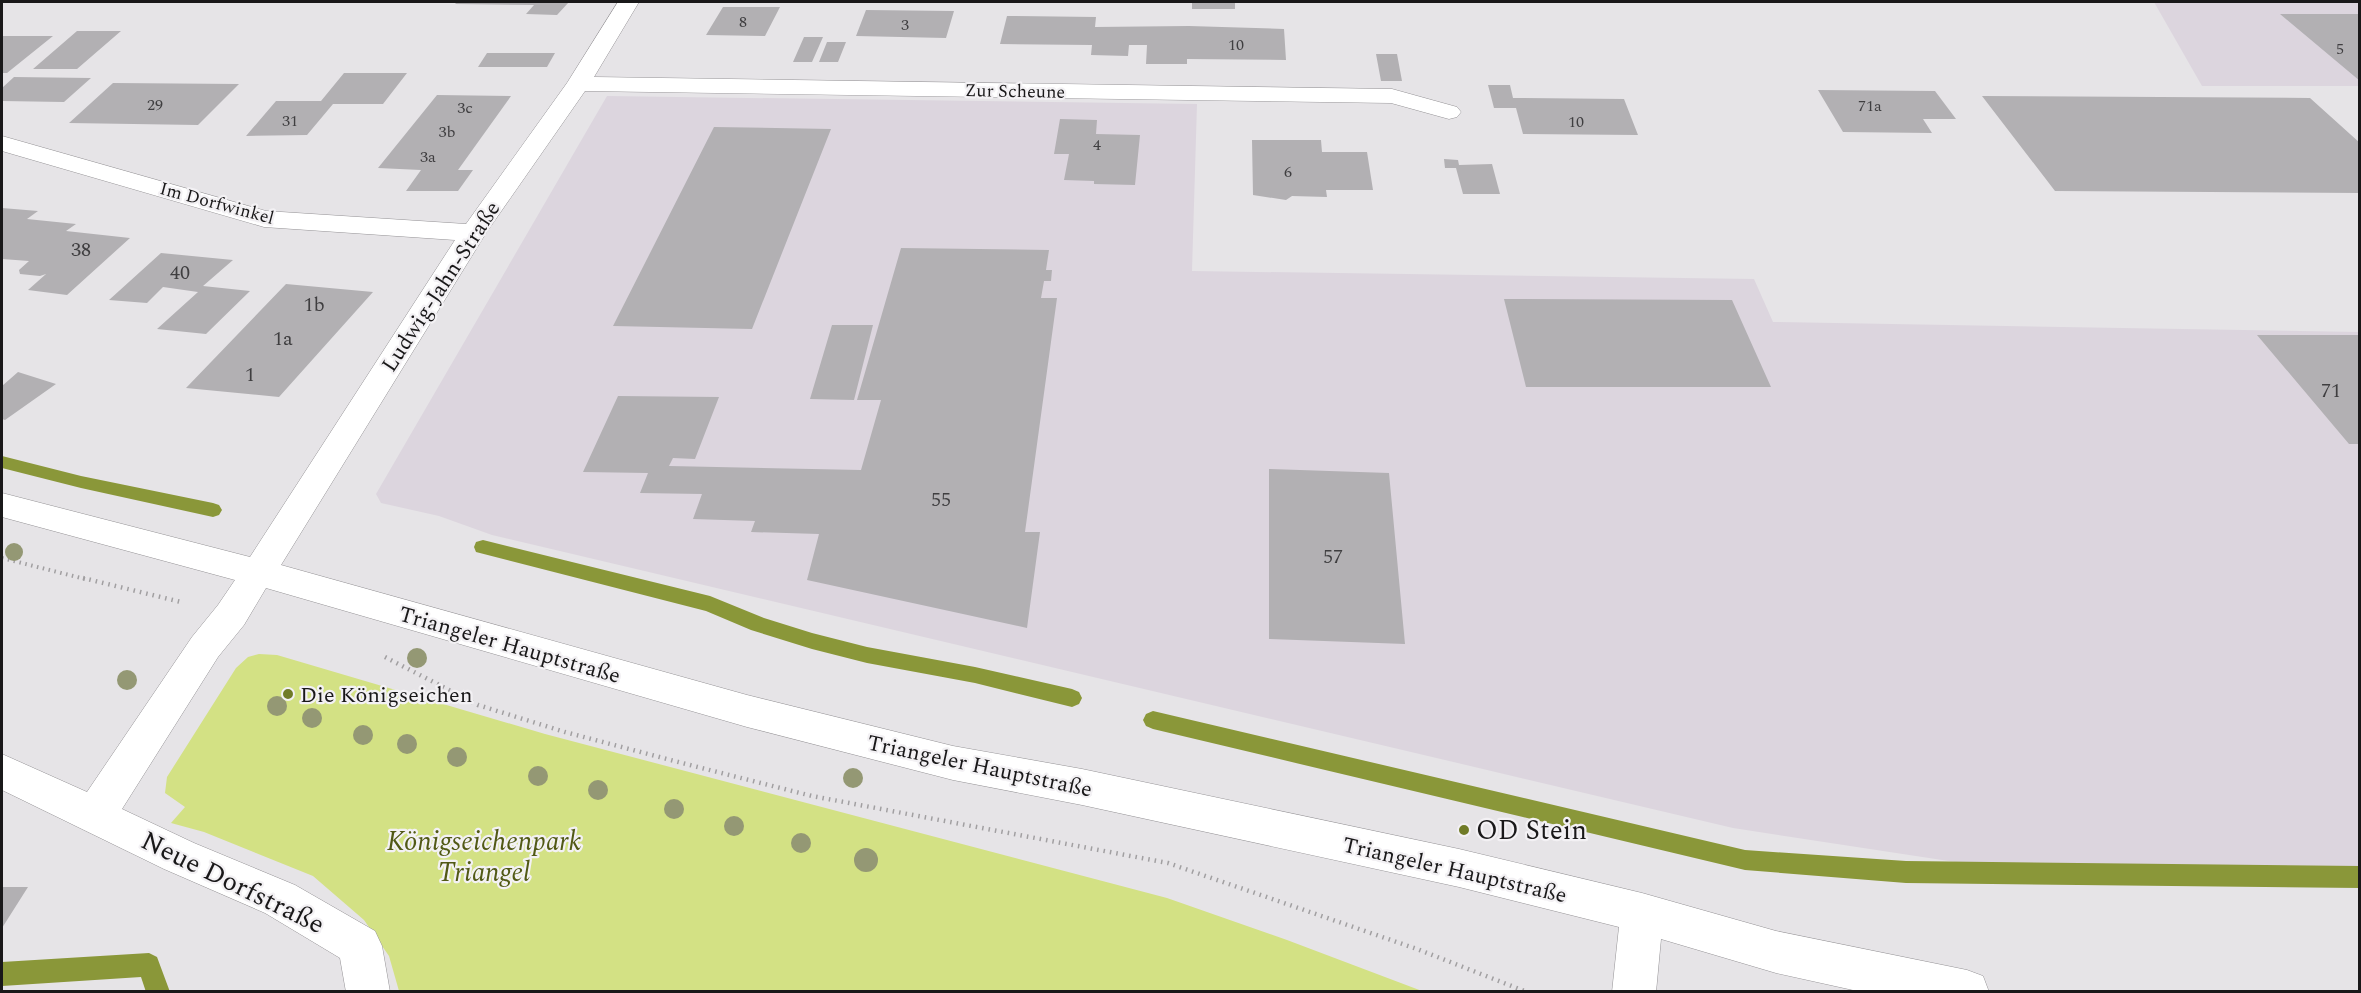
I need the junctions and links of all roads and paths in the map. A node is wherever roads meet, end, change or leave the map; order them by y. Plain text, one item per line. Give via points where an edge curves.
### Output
1 (628, 2) edge
2 (578, 84) junction
3 (1449, 112) dead end
4 (2, 143) edge
5 (473, 233) junction
6 (2, 505) edge
7 (2, 558) edge
8 (256, 572) junction
9 (231, 615) junction
10 (379, 654) dead end
11 (2, 771) edge
12 (95, 815) junction
13 (1642, 913) junction
14 (368, 992) edge
15 (1527, 992) edge
16 (1634, 992) edge
17 (1967, 992) edge

1 - 2 street, Ludwig-Jahn-Straße
2 - 3 street, Zur Scheune via 1392,96
2 - 5 street, Ludwig-Jahn-Straße
4 - 5 street, Im Dorfwinkel via 264,219
5 - 8 street, Ludwig-Jahn-Straße
6 - 8 street, Triangeler Hauptstraße
7 - 9 path
8 - 9 street
8 - 13 street, Triangeler Hauptstraße via 747,711 953,763 1459,868
9 - 12 street via 205,647
10 - 15 path via 478,705 565,732 812,796 1168,863 1417,949
11 - 12 street, Neue Dorfstraße
12 - 14 street, Neue Dorfstraße via 280,899 360,946
13 - 16 street
13 - 17 street, Triangeler Hauptstraße via 1776,952

